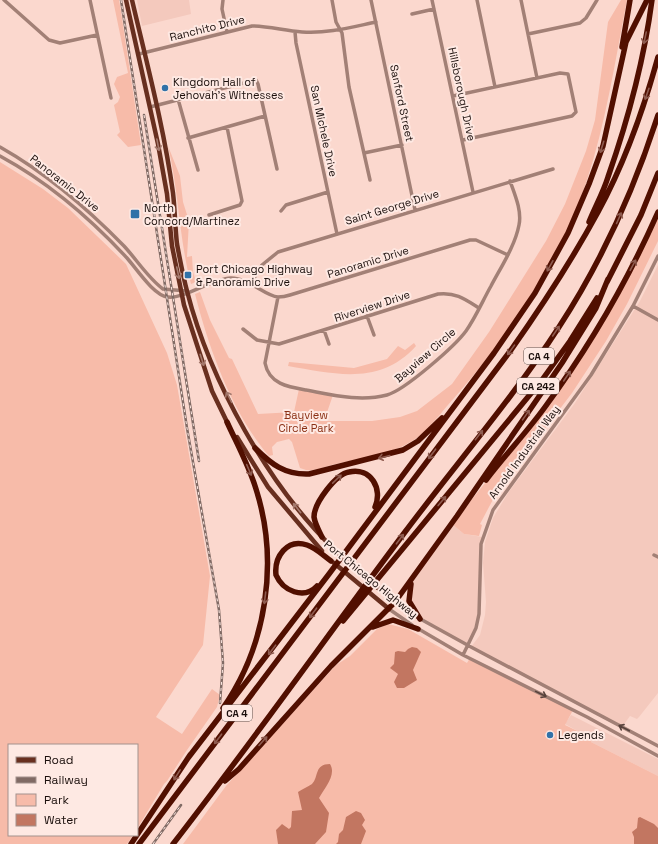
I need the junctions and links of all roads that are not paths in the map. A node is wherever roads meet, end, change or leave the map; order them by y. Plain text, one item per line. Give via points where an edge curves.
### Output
1 (4, 0) edge
2 (90, 0) edge
3 (126, 0) edge
4 (132, 0) edge
5 (223, 0) edge
6 (332, 0) edge
7 (371, 0) edge
8 (432, 0) edge
9 (477, 0) edge
10 (521, 0) edge
11 (597, 0) edge
12 (630, 0) edge
13 (647, 0) edge
14 (652, 0) edge
15 (434, 9) junction
16 (412, 14) dead end
17 (376, 22) junction
18 (340, 29) junction
19 (226, 32) junction
20 (295, 32) junction
21 (528, 34) junction
22 (98, 35) junction
23 (144, 53) junction
24 (139, 54) junction
25 (658, 57) edge
26 (537, 78) junction
27 (495, 87) junction
28 (453, 96) junction
29 (111, 98) dead end
30 (178, 99) junction
31 (156, 106) junction
32 (150, 107) junction
33 (611, 109) junction
34 (658, 115) edge
35 (265, 116) junction
36 (227, 127) junction
37 (188, 138) junction
38 (463, 140) junction
39 (402, 145) junction
40 (0, 147) edge
41 (364, 153) junction
42 (0, 156) edge
43 (277, 169) dead end
44 (552, 169) dead end
45 (198, 170) dead end
46 (658, 173) edge
47 (370, 180) dead end
48 (510, 181) junction
49 (328, 192) junction
50 (473, 192) junction
51 (416, 210) junction
52 (281, 211) dead end
53 (658, 212) edge
54 (209, 216) dead end
55 (585, 233) junction
56 (336, 234) junction
57 (508, 254) junction
58 (658, 256) edge
59 (608, 279) junction
60 (251, 283) junction
61 (182, 292) junction
62 (187, 292) junction
63 (278, 297) junction
64 (633, 306) junction
65 (479, 308) junction
66 (367, 316) junction
67 (658, 320) edge
68 (243, 329) dead end
69 (324, 330) junction
70 (374, 335) dead end
71 (268, 342) junction
72 (329, 344) dead end
73 (475, 378) junction
74 (227, 422) junction
75 (254, 448) junction
76 (457, 516) junction
77 (366, 523) junction
78 (322, 537) junction
79 (333, 562) junction
80 (420, 570) junction
81 (379, 572) junction
82 (328, 574) junction
83 (395, 602) junction
84 (389, 609) junction
85 (420, 619) junction
86 (418, 629) junction
87 (369, 630) junction
88 (468, 645) junction
89 (463, 655) junction
90 (658, 746) edge
91 (658, 756) edge
92 (188, 758) junction
93 (216, 789) junction
94 (138, 833) edge
95 (139, 844) edge
96 (173, 844) edge

1 - 22 street via 49,40 60,43
2 - 22 street
3 - 24 main road, Port Chicago Highway
4 - 23 main road, Port Chicago Highway
5 - 19 street
6 - 18 street
7 - 17 street, Sanford Street
8 - 15 street, Hillsborough Drive
9 - 27 street
10 - 21 street
11 - 21 street via 580,23
12 - 33 highway
13 - 33 highway via 625,47
14 -> 55 highway via 623,133
15 - 16 street
15 - 28 street, Hillsborough Drive
17 - 18 street, Ranchito Drive
17 - 39 street, Sanford Street
18 - 20 street, Ranchito Drive
18 - 41 street via 349,87
19 - 20 street, Ranchito Drive via 264,26
19 - 23 street, Ranchito Drive
20 - 49 street, San Michele Drive
21 - 26 street
22 - 29 street
23 - 24 street, Ranchito Drive
23 - 31 main road, Port Chicago Highway
24 - 32 main road, Port Chicago Highway
25 -> 55 highway, CA 4 via 626,150 598,212
26 - 27 street
26 - 38 street via 560,73 568,74 576,112 572,116
27 - 28 street
28 - 38 street, Hillsborough Drive
30 - 31 street
30 - 35 street via 256,80
30 - 37 street
31 - 32 street
31 - 62 main road, Port Chicago Highway via 173,193 177,245
32 -> 61 main road, Port Chicago Highway via 167,194 172,246
33 -> 73 highway via 603,146 568,233 522,314
81 -> 34 highway, CA 4 via 530,369 574,304 624,206
35 - 36 street
35 - 43 street
36 - 37 street
36 - 54 street via 242,201 240,205
37 - 45 street
38 - 50 street, Hillsborough Drive
39 - 41 street
39 - 51 street, Sanford Street
40 - 61 street, Panoramic Drive via 42,174 91,214 163,289
41 - 47 street
42 - 61 street, Panoramic Drive via 39,180 75,207 109,239 155,290 165,297 175,297
44 - 48 street, Saint George Drive
46 - 59 highway, CA 242 via 641,215
48 - 50 street, Saint George Drive
48 - 57 street, Bayview Circle via 520,217
49 - 52 street via 286,205
49 - 56 street, San Michele Drive
50 - 51 street, Saint George Drive
51 - 56 street, Saint George Drive
76 -> 53 highway via 544,408 575,364 621,286
55 -> 95 highway, CA 4 via 556,283 514,345
56 - 60 street, Saint George Drive via 278,252 262,265
57 - 63 street, Panoramic Drive via 476,240 461,242
57 - 65 street, Bayview Circle
58 - 64 street, Arnold Industrial Way
76 -> 59 highway via 576,342 596,308
81 -> 59 highway, CA 242 via 542,380 580,326
60 - 62 street via 226,279
60 - 63 street
61 - 62 street, Panoramic Drive
61 -> 74 main road, Port Chicago Highway via 212,391
75 -> 62 main road, Port Chicago Highway via 212,365
63 - 71 street, Bayview Circle
64 - 67 street
64 - 88 street, Arnold Industrial Way via 591,375 493,510 481,544 479,614
65 - 66 street, Riverview Drive via 462,297 449,293 438,294
65 - 71 street, Bayview Circle via 459,339 405,386 388,395 371,398 350,398 276,382 269,376 266,367
66 - 69 street, Riverview Drive
66 - 70 street
68 - 71 street via 257,340
69 - 71 street, Riverview Drive via 279,344
69 - 72 street
73 -> 75 highway via 425,435 396,454 302,475 288,473 276,467
73 - 77 highway
74 - 79 main road, Port Chicago Highway via 268,487
74 -> 92 highway via 260,501 267,542 266,596 256,640 239,681
78 -> 75 main road, Port Chicago Highway via 276,482
76 - 80 highway
78 -> 77 highway via 314,516 317,505 337,479 348,472 366,474 377,486 377,503
77 - 79 highway via 347,549
78 - 83 main road, Port Chicago Highway
79 - 82 highway
79 - 82 highway via 310,546 298,544 280,552 276,564 278,581 296,592 314,589
79 - 84 main road, Port Chicago Highway
80 - 83 highway
80 - 85 highway via 411,584 409,601
81 - 93 highway, CA 4
82 -> 92 highway
83 - 84 highway
83 - 85 street, Port Chicago Highway
84 - 86 street, Port Chicago Highway
84 - 87 highway
85 - 88 street, Port Chicago Highway
86 - 87 highway via 393,620
86 - 89 street, Port Chicago Highway
93 -> 87 highway via 239,769 331,666
88 - 89 street, Arnold Industrial Way
90 -> 88 street, Port Chicago Highway
89 -> 91 street, Port Chicago Highway
92 -> 94 highway
93 - 96 highway, CA 4

